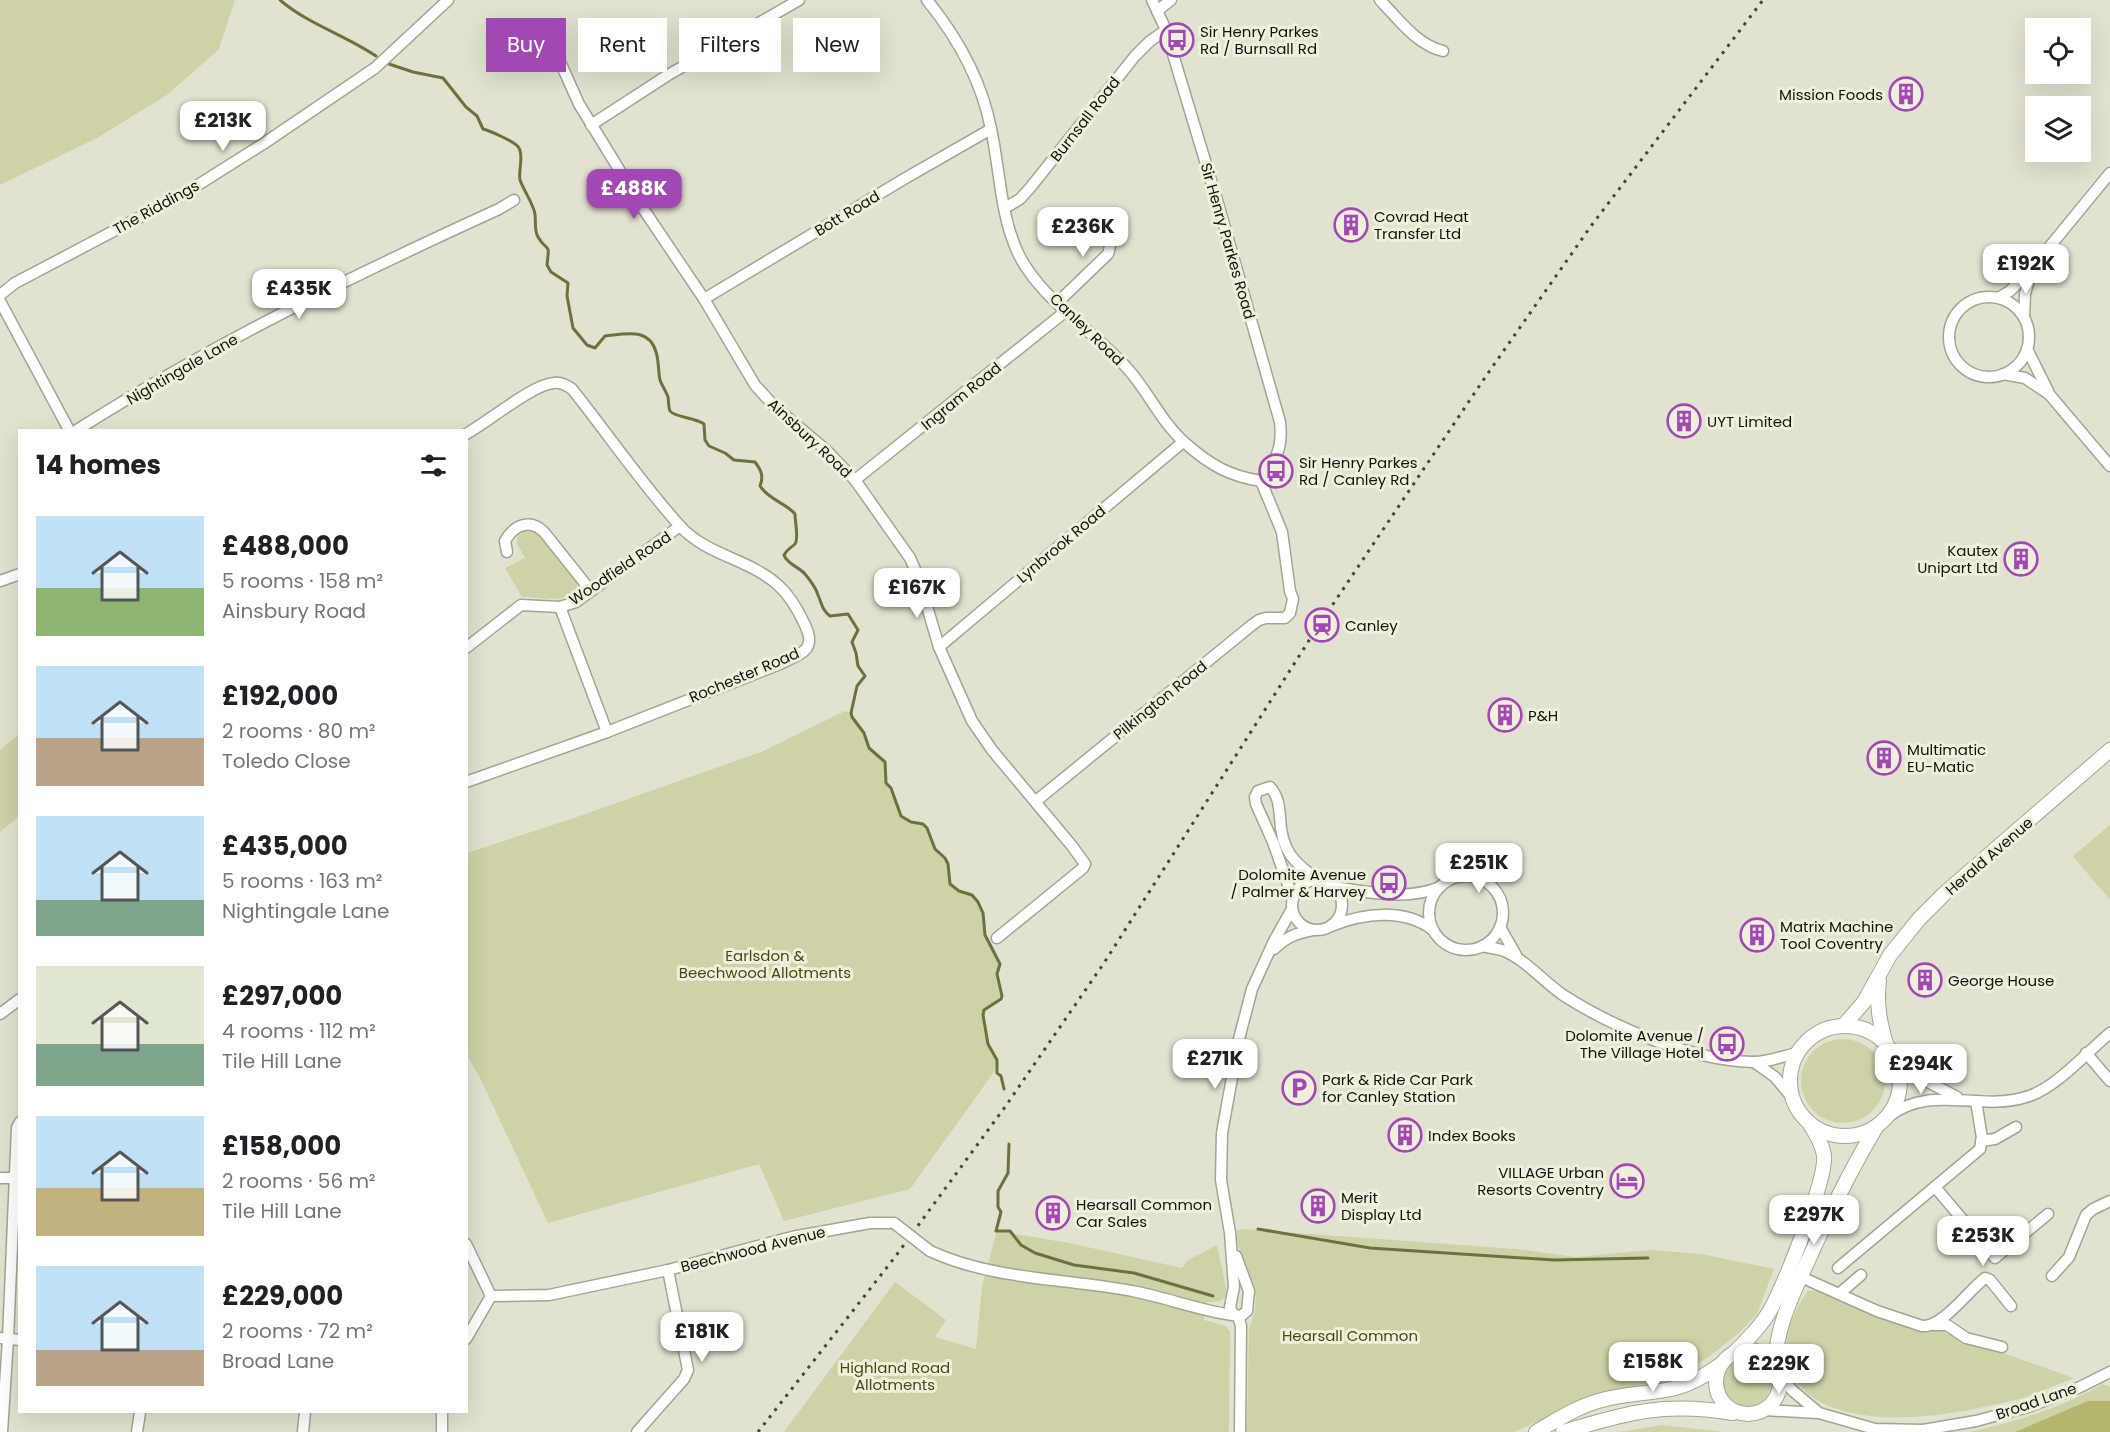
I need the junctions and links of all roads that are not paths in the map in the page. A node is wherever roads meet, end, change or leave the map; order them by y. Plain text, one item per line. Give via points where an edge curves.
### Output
1 (448, 0) edge
2 (800, 0) edge
3 (927, 0) edge
4 (1152, 0) edge
5 (1171, 0) edge
6 (1380, 0) edge
7 (1157, 11) junction
8 (1166, 30) junction
9 (1443, 51) dead end
10 (565, 72) edge
11 (591, 125) junction
12 (992, 129) junction
13 (2110, 173) edge
14 (514, 200) dead end
15 (1005, 208) junction
16 (1114, 218) dead end
17 (2033, 267) junction
18 (0, 295) edge
19 (1998, 298) junction
20 (704, 299) junction
21 (0, 301) edge
22 (1058, 303) junction
23 (1066, 311) junction
24 (2024, 318) junction
25 (2027, 349) junction
26 (2003, 374) junction
27 (2049, 394) junction
28 (68, 429) edge
29 (79, 429) edge
30 (468, 433) edge
31 (1184, 442) junction
32 (2110, 466) edge
33 (855, 480) junction
34 (1261, 481) junction
35 (680, 526) junction
36 (507, 552) dead end
37 (18, 575) edge
38 (0, 581) edge
39 (591, 591) junction
40 (560, 607) junction
41 (468, 646) edge
42 (939, 647) junction
43 (607, 732) junction
44 (2110, 750) edge
45 (468, 781) edge
46 (1036, 801) junction
47 (1320, 880) junction
48 (1334, 887) junction
49 (1440, 887) junction
50 (1293, 904) junction
51 (1329, 927) junction
52 (1500, 927) junction
53 (1314, 930) junction
54 (1434, 930) junction
55 (997, 938) dead end
56 (1482, 946) junction
57 (1266, 957) junction
58 (1528, 968) junction
59 (1880, 972) junction
60 (18, 1000) edge
61 (0, 1014) edge
62 (1844, 1025) junction
63 (2110, 1033) edge
64 (1887, 1044) junction
65 (1797, 1053) junction
66 (2086, 1053) junction
67 (1894, 1057) junction
68 (1754, 1062) junction
69 (2110, 1081) edge
70 (1791, 1095) junction
71 (1972, 1100) junction
72 (1888, 1118) junction
73 (1810, 1125) junction
74 (18, 1126) edge
75 (2016, 1127) dead end
76 (1875, 1129) junction
77 (1981, 1141) junction
78 (0, 1178) edge
79 (17, 1178) edge
80 (1935, 1187) junction
81 (2110, 1201) edge
82 (2048, 1214) dead end
83 (1230, 1233) junction
84 (468, 1248) edge
85 (1838, 1268) dead end
86 (668, 1270) junction
87 (1861, 1275) dead end
88 (2052, 1276) dead end
89 (1801, 1277) junction
90 (1839, 1294) junction
91 (491, 1296) junction
92 (1248, 1304) junction
93 (2011, 1306) dead end
94 (1233, 1309) junction
95 (1933, 1325) junction
96 (468, 1336) edge
97 (9, 1339) edge
98 (2002, 1347) dead end
99 (1734, 1353) junction
100 (1720, 1365) junction
101 (1778, 1371) junction
102 (2109, 1374) edge
103 (1764, 1410) junction
104 (140, 1413) edge
105 (305, 1413) edge
106 (442, 1413) edge
107 (1738, 1413) junction
108 (1819, 1413) junction
109 (2, 1432) edge
110 (137, 1432) edge
111 (303, 1432) edge
112 (442, 1432) edge
113 (638, 1432) edge
114 (1240, 1432) edge
115 (1536, 1432) edge
116 (1563, 1432) edge

1 - 18 street, The Riddings via 375,68 332,98 182,195 15,283
2 - 11 street via 668,75
3 - 12 street, Canley Road via 945,22 969,65
4 - 7 street, Sir Henry Parkes Road
5 - 7 street
6 - 9 street via 1420,39
7 - 8 street, Sir Henry Parkes Road
8 - 15 street, Burnsall Road via 1135,56 1030,188
8 - 34 street, Sir Henry Parkes Road via 1280,422 1278,456
10 - 11 street, Ainsbury Road
11 - 20 street, Ainsbury Road
12 - 15 street, Canley Road
12 - 20 street, Bott Road
13 - 17 street
14 - 29 street, Nightingale Lane via 314,296 210,351
15 - 22 street, Canley Road via 1019,255
16 - 22 street via 1108,254
17 - 19 street
17 - 24 street via 2025,294
19 - 24 street via 2018,309
19 - 26 street via 1980,298 1961,308 1949,335 1953,354 1968,371 1978,376
20 - 33 street, Ainsbury Road via 763,395
21 - 28 street
22 - 23 street, Canley Road
23 - 31 street, Canley Road via 1130,370
23 - 33 street, Ingram Road
24 - 25 street via 2028,328
25 - 26 street via 2022,360
25 - 27 street
26 - 27 street via 2025,378
27 - 32 street
30 - 35 street, Rochester Road via 538,387 564,384 572,389
31 - 34 street, Canley Road via 1226,473
31 - 42 street, Lynbrook Road
33 - 42 street, Ainsbury Road via 910,558
34 - 46 street, Pilkington Road via 1284,540 1293,599 1290,613 1285,618 1258,620
35 - 39 street, Woodfield Road
35 - 43 street, Rochester Road via 700,543 764,574 779,586 801,616 811,642 807,649 780,664
36 - 39 street via 505,541 511,532 535,524
37 - 38 street
39 - 40 street, Woodfield Road
40 - 41 street, Woodfield Road via 521,605
40 - 43 street
42 - 46 street, Ainsbury Road via 972,721
43 - 45 street, Rochester Road
44 - 59 main road, Herald Avenue via 1945,893 1903,938
46 - 55 street, Ainsbury Road via 1085,864
47 - 48 street
47 - 50 street via 1306,883 1296,892
47 - 50 street via 1300,868 1284,844 1280,805 1274,792 1270,787 1258,791 1256,804
48 - 49 street via 1397,894 1422,894
48 - 51 street via 1342,907
49 - 52 street via 1461,876 1489,884 1501,901
49 - 54 street via 1430,905
50 - 53 street via 1294,916
50 - 57 street
51 - 53 street
51 - 54 street via 1360,917 1390,915 1415,919
52 - 56 street
52 - 58 street via 1509,946
53 - 57 street via 1283,940
54 - 56 street via 1454,948
56 - 58 street via 1504,951
57 - 83 street via 1247,1003 1222,1133 1221,1180
58 - 68 street via 1579,1005 1627,1030 1687,1051
59 - 62 main road, Herald Avenue via 1864,1002
59 - 64 main road, Herald Avenue via 1877,996
60 - 61 street
62 - 64 main road via 1863,1028
62 - 65 main road via 1814,1036
63 - 66 street
64 - 67 main road
65 - 68 street
65 - 70 main road via 1789,1079
66 - 69 street
66 - 71 street via 2039,1093 1999,1102
67 - 71 street via 1931,1084
67 - 72 main road via 1900,1084
68 - 70 street
70 - 73 main road
71 - 72 street via 1947,1098 1914,1103
71 - 77 street
72 - 76 main road
73 - 76 main road via 1842,1136
73 - 99 main road via 1821,1144 1823,1171 1772,1307
74 - 79 street
75 - 77 street via 1995,1139
76 - 89 main road via 1826,1220
77 - 80 street via 1977,1152
78 - 79 street
79 - 97 street
80 - 82 street via 1995,1258
80 - 85 street
81 - 88 street via 2086,1215 2069,1257
83 - 92 street via 1249,1291
83 - 94 street
84 - 91 street
86 - 91 street, Beechwood Avenue via 549,1295
86 - 94 street, Beechwood Avenue, bridge via 792,1237 870,1223 894,1223 930,1251 998,1273 1137,1292 1201,1308
86 - 113 street via 688,1371
87 - 90 street
89 - 90 street
89 - 101 main road via 1778,1339
90 - 95 street via 1922,1326
91 - 96 street
92 - 94 street via 1246,1313
92 - 94 street, Beechwood Avenue via 1239,1298
93 - 95 street via 1985,1278
94 - 114 street via 1241,1326
95 - 98 street via 1947,1325 1966,1338
97 - 109 street
99 - 100 main road
99 - 101 main road via 1760,1352
100 - 107 main road via 1717,1394 1726,1407
100 - 115 main road via 1677,1388 1589,1404
101 - 103 main road via 1780,1386
101 - 108 street, Broad Lane via 1793,1391
102 - 108 street, Broad Lane via 2014,1411 1923,1430 1875,1429
103 - 107 main road
103 - 108 street, Broad Lane
104 - 110 street
105 - 111 street
106 - 112 street
107 - 116 main road via 1648,1409

